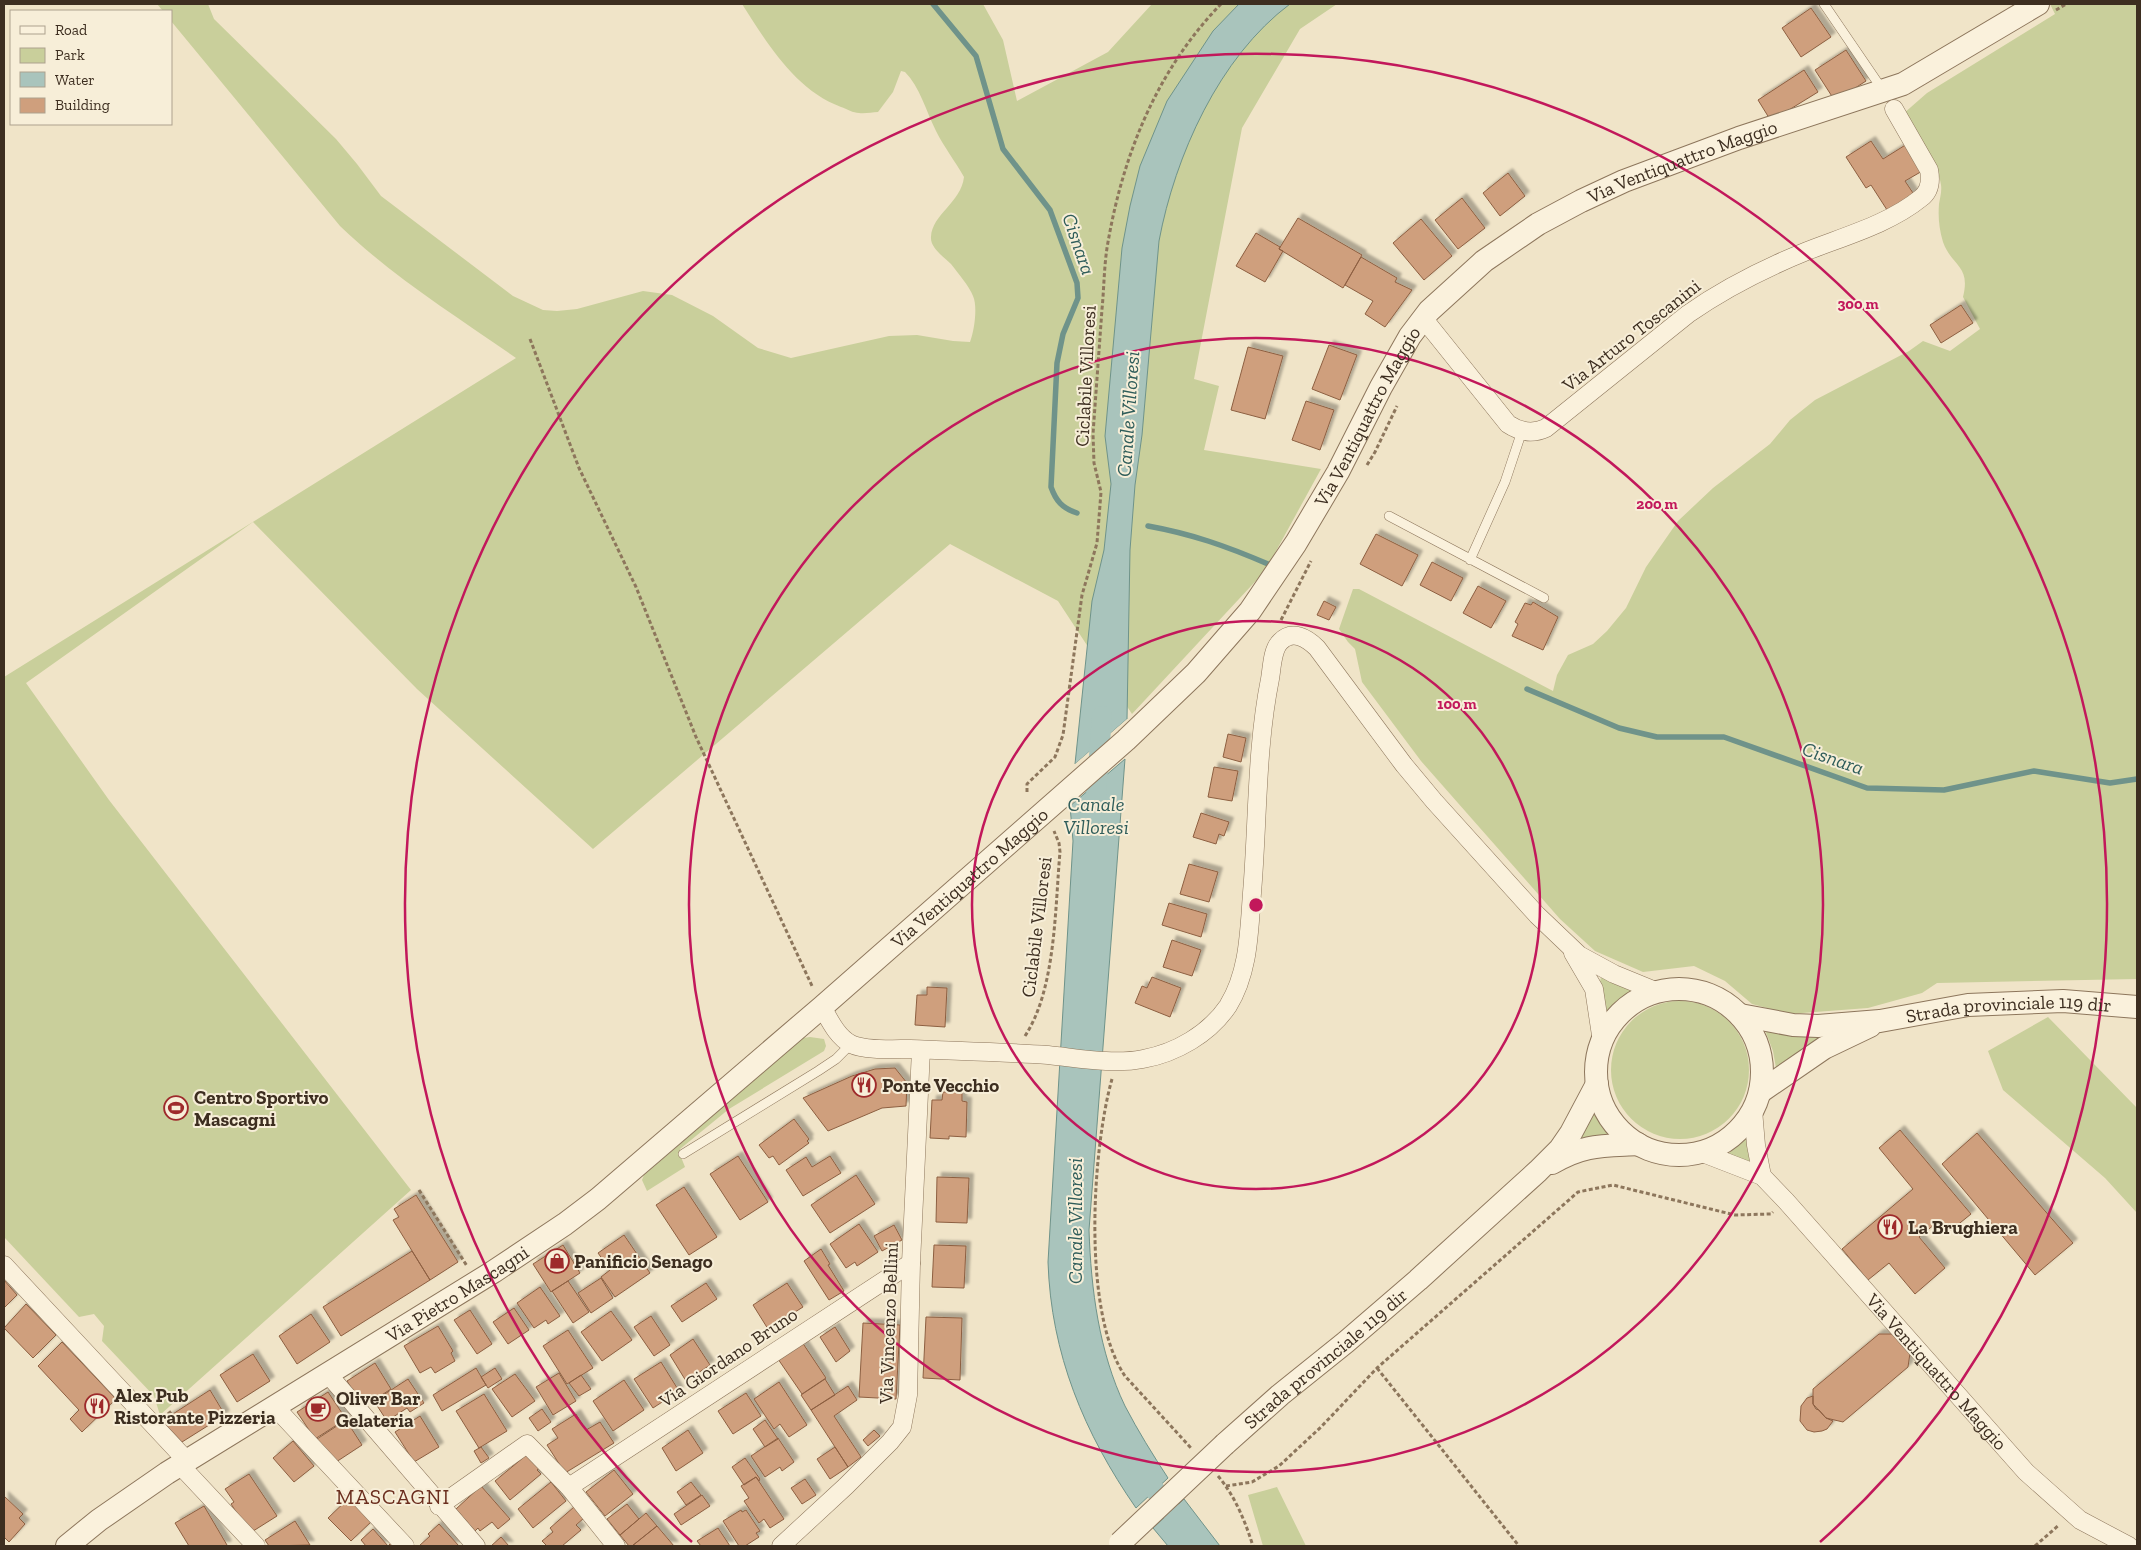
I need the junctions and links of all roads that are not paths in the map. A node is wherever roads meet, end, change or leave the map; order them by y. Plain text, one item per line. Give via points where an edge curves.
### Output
1 (1824, 4) edge
2 (2038, 4) edge
3 (1889, 100) junction
4 (1423, 318) junction
5 (1522, 431) junction
6 (1389, 516) dead end
7 (1470, 560) junction
8 (1544, 598) dead end
9 (1565, 943) junction
10 (1658, 992) junction
11 (822, 1007) junction
12 (2137, 1007) edge
13 (1740, 1015) junction
14 (1880, 1021) junction
15 (1602, 1042) junction
16 (851, 1044) junction
17 (920, 1050) junction
18 (1597, 1084) junction
19 (1757, 1101) junction
20 (1638, 1144) junction
21 (1700, 1152) junction
22 (683, 1154) dead end
23 (1538, 1171) junction
24 (1762, 1176) junction
25 (911, 1263) junction
26 (4, 1265) edge
27 (326, 1373) junction
28 (274, 1406) junction
29 (183, 1463) junction
30 (569, 1487) junction
31 (439, 1506) junction
32 (77, 1543) edge
33 (1118, 1544) edge
34 (256, 1546) edge
35 (405, 1546) edge
36 (476, 1546) edge
37 (616, 1546) edge
38 (781, 1546) edge
39 (2129, 1546) edge

1 - 3 lane
2 - 3 street, Via Ventiquattro Maggio via 1920,75
3 - 4 street, Via Ventiquattro Maggio via 1670,162 1581,201 1538,224 1484,261
3 - 5 street, Via Arturo Toscanini via 1929,170 1931,179 1923,197 1869,227 1805,252 1710,298 1546,428
4 - 5 street via 1508,424
4 - 11 street, Via Ventiquattro Maggio via 1398,355 1338,472 1250,611 1170,699 1126,740
5 - 7 lane via 1505,482
6 - 7 lane
7 - 8 lane
9 - 10 street via 1594,964
9 - 15 street via 1594,989
9 - 17 street via 1434,801 1317,648 1303,637 1293,635 1281,640 1275,649 1265,702 1244,967 1238,987 1217,1020 1184,1045 1141,1060
10 - 13 street via 1688,989 1702,992 1729,1005
10 - 15 street via 1624,1010
11 - 16 street via 835,1029
11 - 27 street, Via Pietro Mascagni via 598,1199 526,1251
12 - 14 street, Strada provinciale 119 dir via 2063,1001 1968,1005
13 - 14 street, Strada provinciale 119 dir via 1793,1025
13 - 19 street via 1750,1028 1761,1059 1762,1076
14 - 19 street, Strada provinciale 119 dir via 1824,1048
15 - 18 street
16 - 17 street
16 - 22 lane via 818,1071
17 - 25 street, Via Vincenzo Bellini
18 - 20 street via 1600,1099 1615,1125
18 - 23 street, Strada provinciale 119 dir via 1571,1133
19 - 21 street via 1741,1127 1725,1141
19 - 24 street via 1756,1145
20 - 21 street via 1668,1154
20 - 23 street, Strada provinciale 119 dir via 1592,1146 1577,1150
21 - 24 street, Via Ventiquattro Maggio
23 - 33 street, Strada provinciale 119 dir, bridge via 1418,1280 1293,1383
24 - 39 street, Via Ventiquattro Maggio via 2026,1472 2080,1520
25 - 30 street, Via Giordano Bruno
25 - 38 street, Via Vincenzo Bellini via 908,1395 902,1427 846,1486
26 - 29 street
27 - 28 street, Via Pietro Mascagni
27 - 31 street
28 - 29 street, Via Pietro Mascagni
28 - 35 street
29 - 32 street, Via Pietro Mascagni via 99,1520
29 - 34 street
30 - 31 street via 527,1444
30 - 37 street
31 - 36 street

